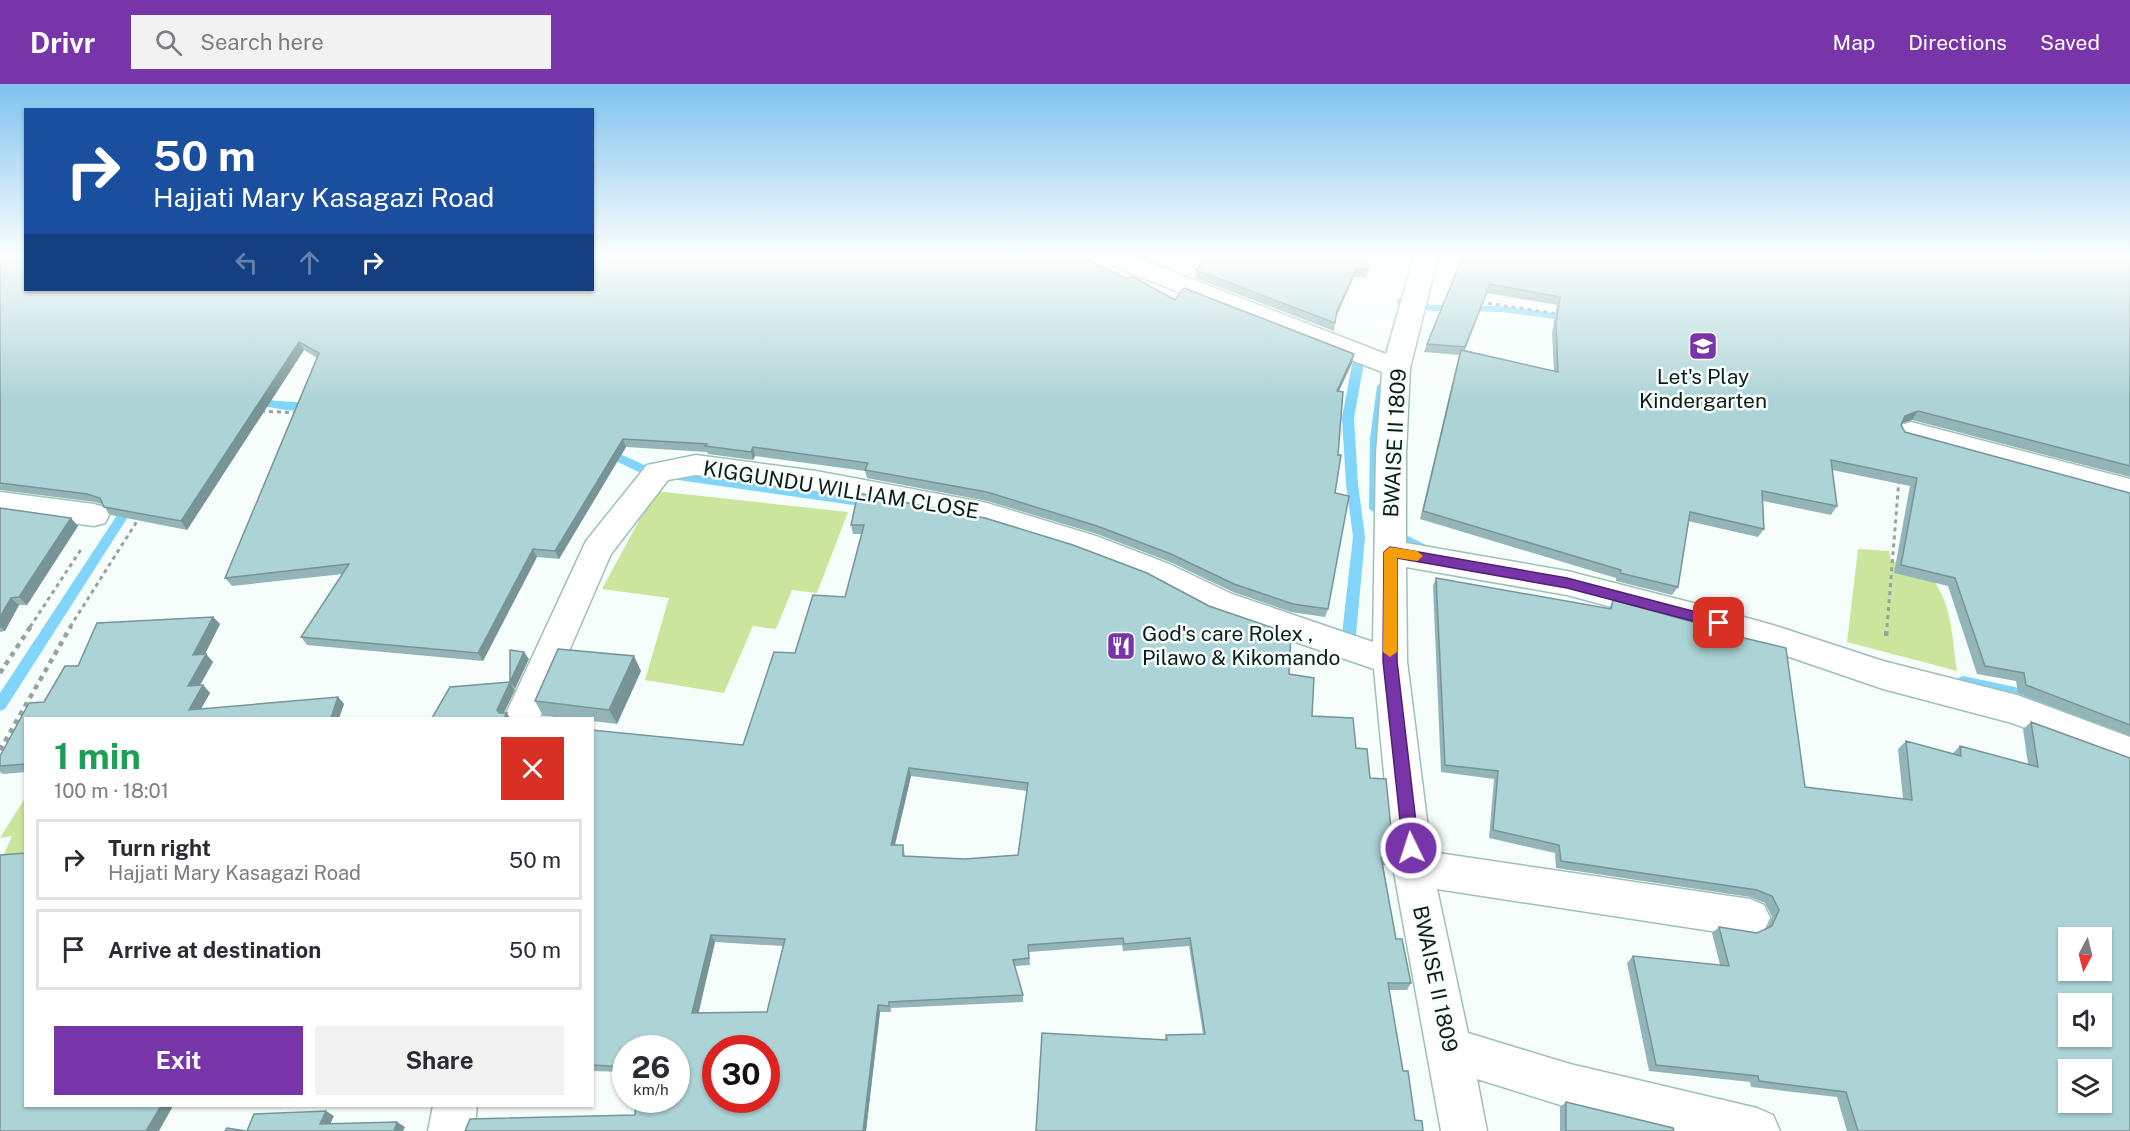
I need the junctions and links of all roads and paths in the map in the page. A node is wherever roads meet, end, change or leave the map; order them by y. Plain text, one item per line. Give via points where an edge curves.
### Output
1 (1236, 305) edge
2 (1413, 305) edge
3 (1501, 305) edge
4 (1568, 316) edge
5 (1396, 368) junction
6 (256, 409) edge
7 (308, 413) edge
8 (1911, 432) edge
9 (2130, 490) edge
10 (0, 503) edge
11 (94, 515) joint
12 (141, 515) edge
13 (1390, 552) junction
14 (1390, 661) junction
15 (0, 673) edge
16 (522, 717) edge
17 (0, 750) edge
18 (2130, 753) edge
19 (1413, 867) junction
20 (1750, 918) dead end
21 (1450, 1049) junction
22 (455, 1107) edge
23 (451, 1131) edge
24 (1464, 1131) edge
25 (1756, 1131) edge

1 - 5 street
2 - 5 street, BWAISE II 1809
3 - 4 path
5 - 13 street, BWAISE II 1809
6 - 7 path
8 - 9 street
10 - 11 street
11 - 15 path via 86,542
12 - 17 path via 83,605
13 - 14 street, BWAISE II 1809
13 - 18 street via 1567,583 1701,618 1883,675 2017,710
14 - 16 street, KIGGUNDU WILLIAM CLOSE via 1221,603 1158,572 1085,544 987,514 816,482 696,465 658,472 597,549
14 - 19 street, BWAISE II 1809
19 - 20 street
19 - 21 street, BWAISE II 1809
21 - 24 street, BWAISE II 1809
21 - 25 street via 1570,1086
22 - 23 street

